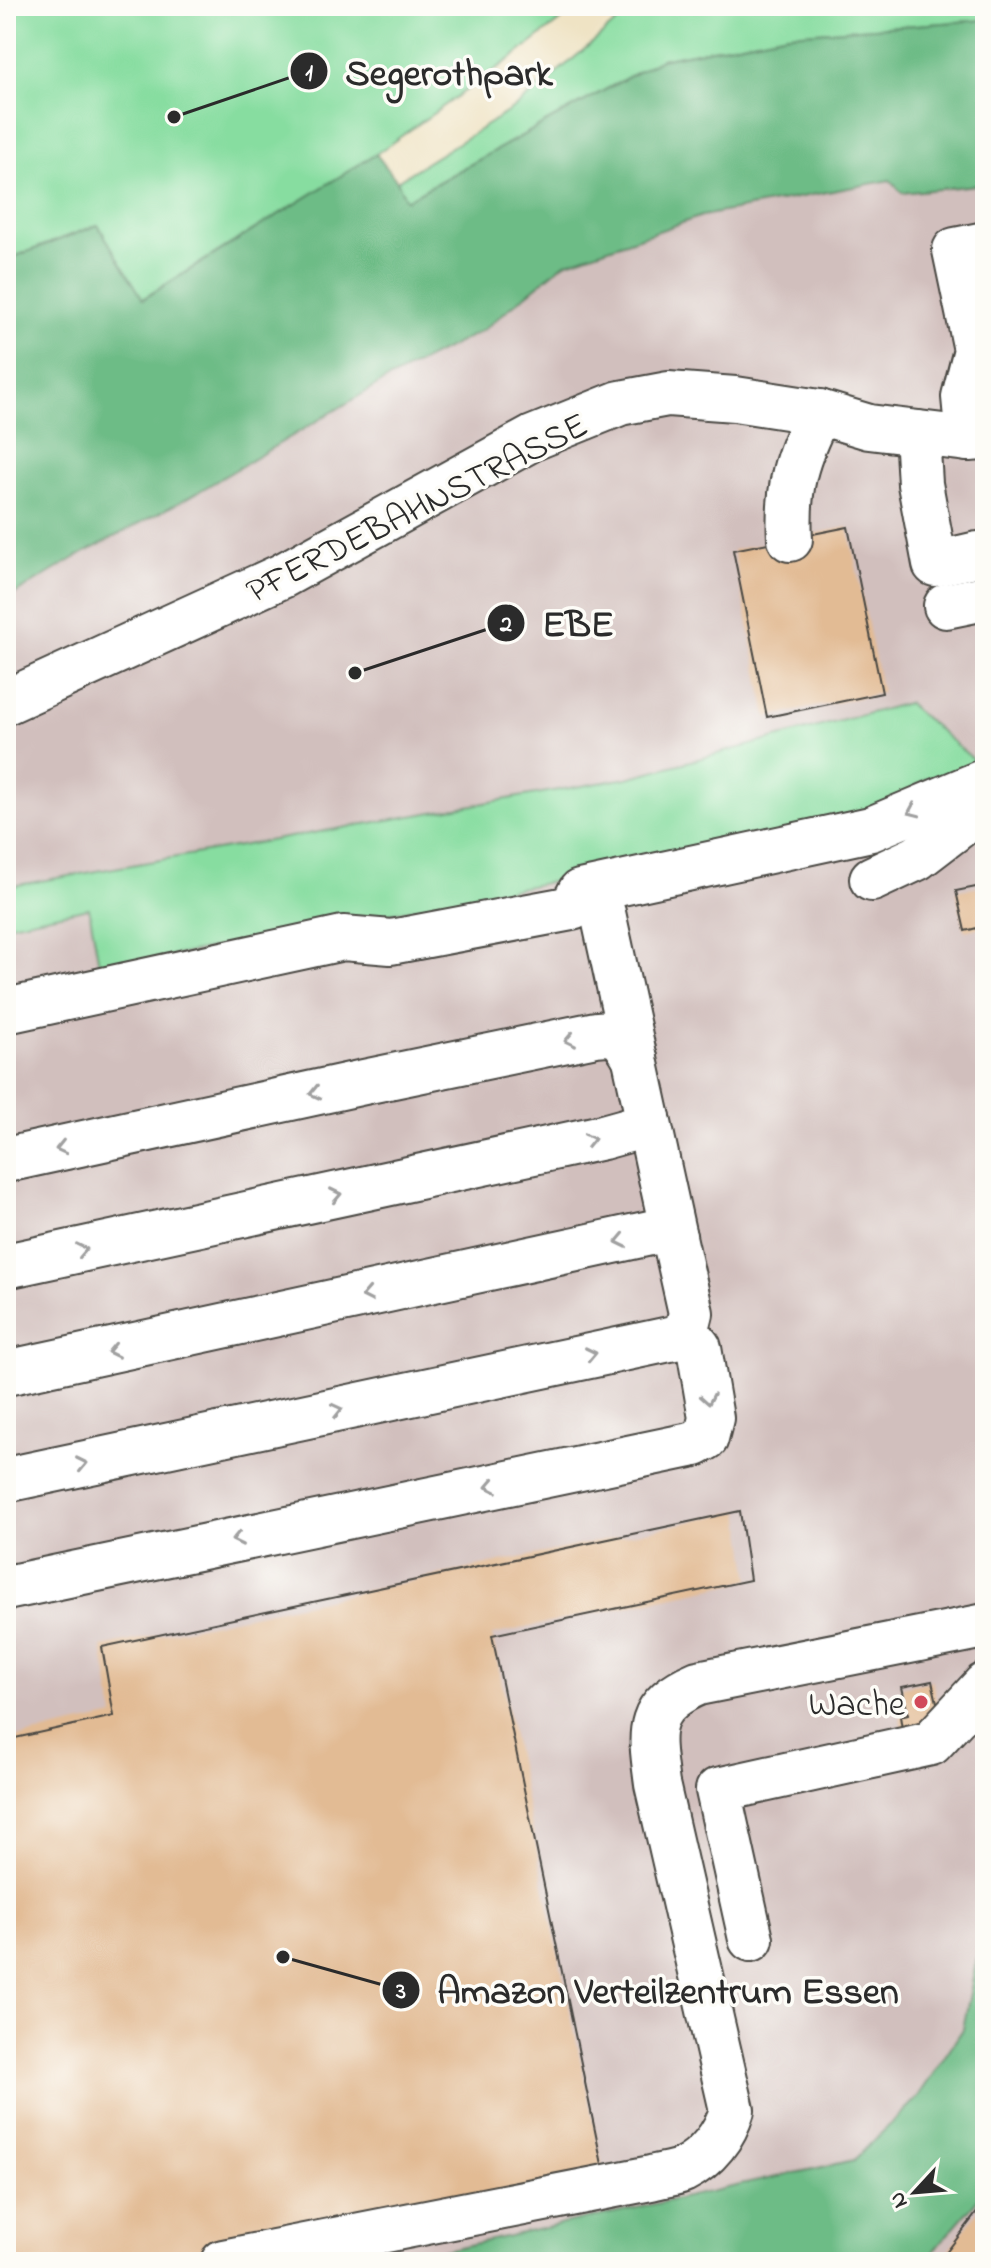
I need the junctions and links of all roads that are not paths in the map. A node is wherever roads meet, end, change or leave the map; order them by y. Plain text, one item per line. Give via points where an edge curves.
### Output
1 (985, 244) edge
2 (980, 349) edge
3 (819, 412) junction
4 (917, 433) junction
5 (976, 438) edge
6 (790, 539) dead end
7 (978, 554) dead end
8 (6, 702) edge
9 (985, 781) edge
10 (985, 812) edge
11 (872, 879) dead end
12 (702, 889) dead end
13 (585, 904) junction
14 (186, 972) junction
15 (6, 1011) edge
16 (6, 1035) edge
17 (635, 1058) junction
18 (648, 1118) junction
19 (6, 1160) edge
20 (674, 1237) junction
21 (6, 1266) edge
22 (679, 1337) junction
23 (6, 1373) edge
24 (6, 1480) edge
25 (6, 1588) edge
26 (974, 1628) edge
27 (985, 1685) edge
28 (751, 1939) dead end
29 (223, 2262) edge

1 - 2 lane via 955,250
2 - 5 lane via 964,397
3 - 4 lane, PFERDEBAHNSTRASSE via 869,427
3 - 6 lane via 799,452 788,505
3 - 8 lane, PFERDEBAHNSTRASSE via 668,394 620,403 533,438 282,576
4 - 5 lane, PFERDEBAHNSTRASSE
4 - 7 lane via 935,564
9 -> 13 lane via 801,859
10 - 11 lane via 917,858
12 - 13 lane
13 - 14 lane via 391,942 343,938
13 - 17 lane
14 - 15 lane
14 - 16 lane via 171,1000
17 - 18 lane
17 -> 19 lane via 624,1039 611,1032 596,1034
18 - 20 lane
21 -> 18 lane via 603,1137 639,1127
20 - 22 lane via 691,1313
20 -> 23 lane via 664,1230
24 -> 22 lane
22 -> 25 lane via 691,1338 699,1348 711,1418 706,1438 695,1444
26 - 29 lane via 698,1683 675,1693 659,1710 653,1729 657,1784 732,2110 728,2126 706,2154 682,2170 651,2178
27 - 28 lane via 931,1743 718,1790

